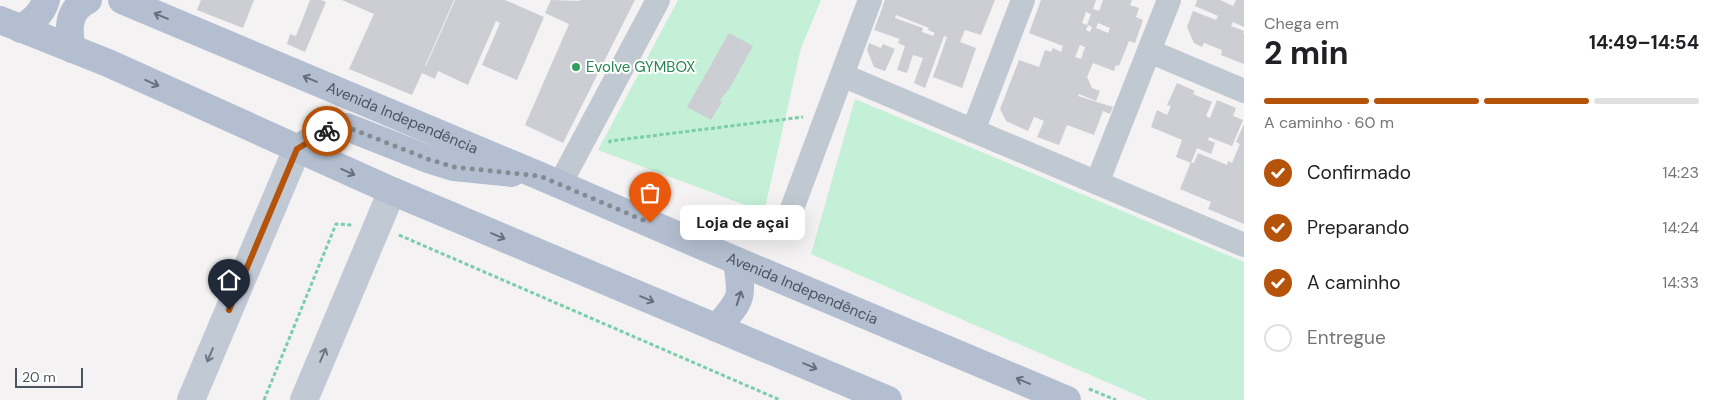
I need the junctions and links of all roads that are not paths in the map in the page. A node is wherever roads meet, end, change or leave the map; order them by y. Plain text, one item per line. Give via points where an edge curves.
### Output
1 (46, 0) edge
2 (88, 0) edge
3 (122, 0) edge
4 (658, 0) edge
5 (870, 0) edge
6 (1022, 0) edge
7 (1169, 0) edge
8 (10, 25) edge
9 (72, 49) junction
10 (1149, 51) junction
11 (842, 75) junction
12 (1244, 91) edge
13 (973, 131) junction
14 (297, 149) junction
15 (550, 180) junction
16 (1097, 183) junction
17 (392, 191) junction
18 (787, 222) dead end
19 (1244, 245) edge
20 (737, 261) junction
21 (717, 328) junction
22 (191, 400) edge
23 (304, 400) edge
24 (888, 400) edge
25 (1068, 400) edge

1 - 8 main road via 36,17
2 - 9 main road via 73,15 68,30
15 -> 3 main road, Avenida Independência
4 - 15 street
5 - 11 street
6 - 13 street
7 - 10 street
8 - 9 main road
9 -> 14 main road
10 - 12 street
10 - 16 street
11 - 13 street
11 - 18 street
13 - 16 street
14 - 15 main road via 330,130 347,127 454,167
14 -> 17 main road
14 -> 22 street
15 - 20 main road, Avenida Independência
16 - 19 street
17 -> 21 main road
23 -> 17 street
21 -> 20 main road via 740,299 742,288
25 -> 20 main road, Avenida Independência
21 -> 24 main road

